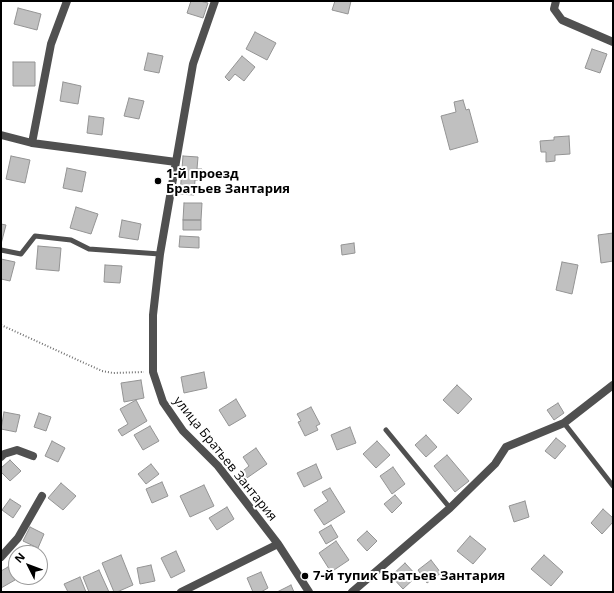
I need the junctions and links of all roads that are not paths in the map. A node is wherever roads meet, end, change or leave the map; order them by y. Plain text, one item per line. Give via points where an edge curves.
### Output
1 (68, 1) edge
2 (215, 1) edge
3 (556, 1) edge
4 (613, 42) edge
5 (1, 135) edge
6 (32, 143) junction
7 (176, 162) junction
8 (1, 250) edge
9 (160, 254) junction
10 (613, 385) edge
11 (564, 423) junction
12 (386, 430) dead end
13 (33, 456) dead end
14 (1, 457) edge
15 (613, 486) edge
16 (42, 496) dead end
17 (450, 508) junction
18 (278, 544) junction
19 (1, 557) edge
20 (181, 592) edge
21 (309, 592) edge
22 (352, 592) edge

1 - 6 street via 51,44
2 - 7 street, улица Братьев Зантария via 193,64
3 - 4 street via 554,9 562,20
5 - 6 street
6 - 7 street
7 - 9 street, улица Братьев Зантария
8 - 9 lane via 21,254 35,236 71,240 89,248
9 - 18 street, улица Братьев Зантария via 153,315 153,372 163,402 183,431 218,466
10 - 11 street
11 - 15 lane
11 - 17 street via 506,447 495,464
12 - 17 lane
13 - 14 street via 17,450
16 - 19 street via 18,538
17 - 22 street
18 - 20 street
18 - 21 street, улица Братьев Зантария

